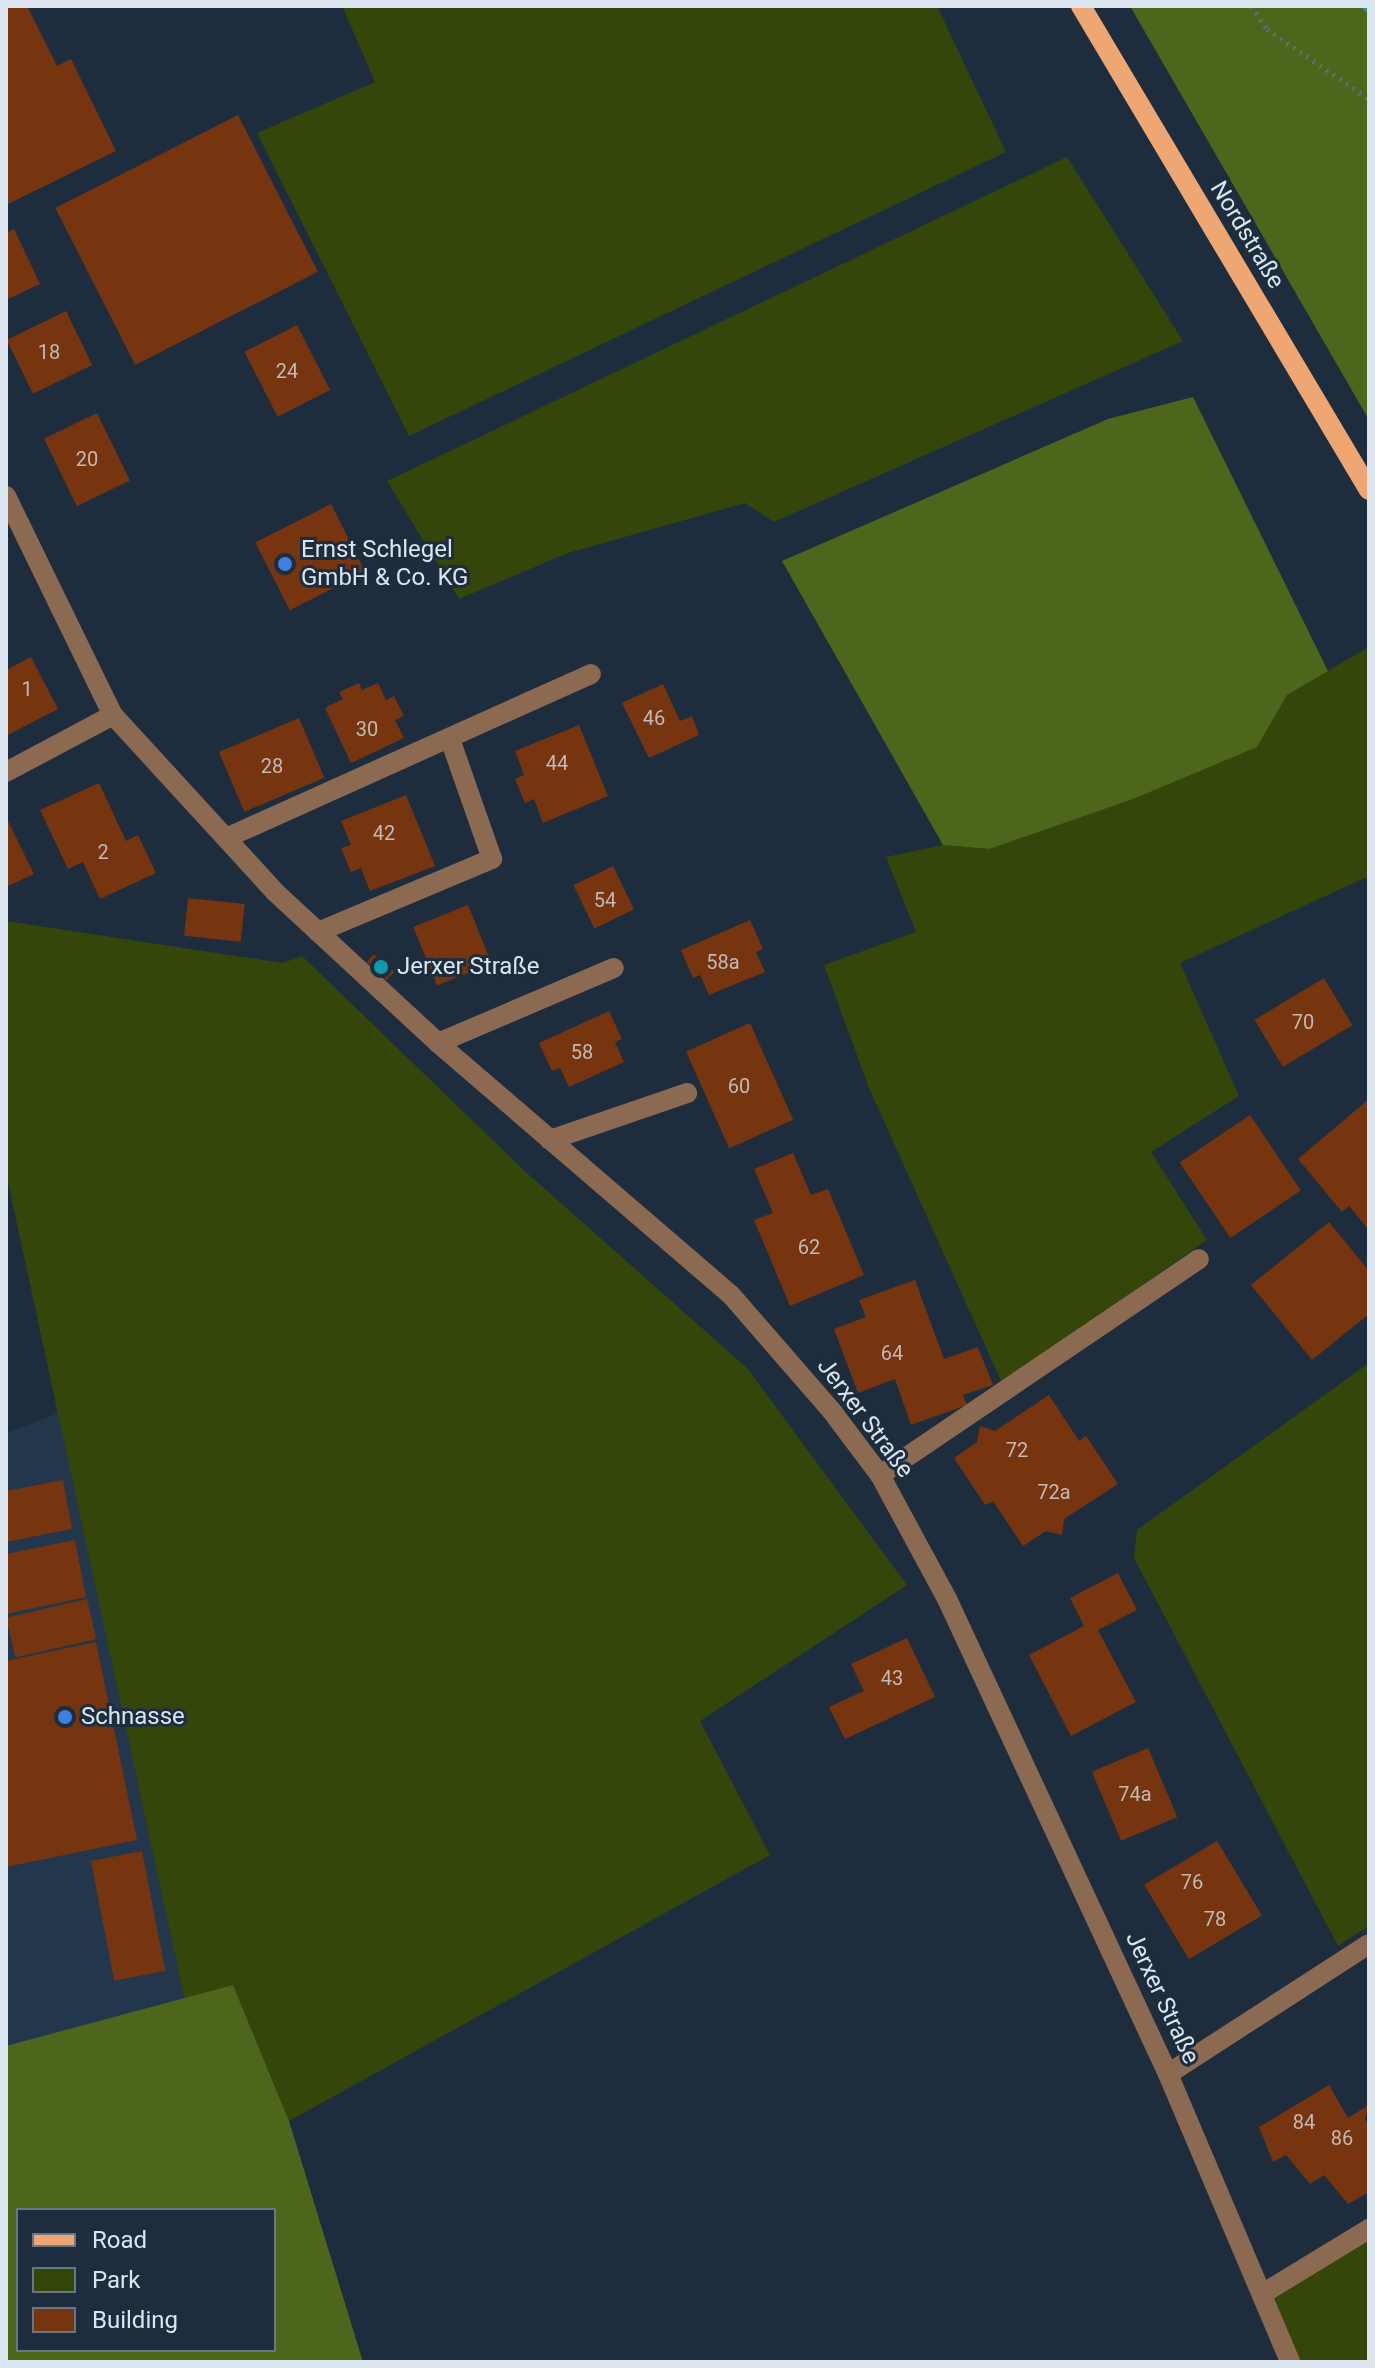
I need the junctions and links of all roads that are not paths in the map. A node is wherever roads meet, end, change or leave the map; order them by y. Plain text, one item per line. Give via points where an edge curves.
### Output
1 (1081, 6) edge
2 (1369, 490) edge
3 (6, 496) edge
4 (591, 674) dead end
5 (113, 715) junction
6 (450, 739) junction
7 (6, 772) edge
8 (226, 838) junction
9 (318, 932) junction
10 (614, 968) dead end
11 (438, 1043) junction
12 (687, 1093) dead end
13 (550, 1140) junction
14 (1199, 1259) dead end
15 (880, 1475) junction
16 (1369, 1944) edge
17 (1168, 2074) junction
18 (1369, 2229) edge
19 (1262, 2294) junction
20 (1290, 2362) edge

1 - 2 main road, Nordstraße
3 - 5 street, Jerxer Straße
4 - 6 street
5 - 7 street
5 - 8 street, Jerxer Straße
6 - 8 street
6 - 9 street via 492,859
8 - 9 street, Jerxer Straße
9 - 11 street, Jerxer Straße
10 - 11 street
11 - 13 street, Jerxer Straße
12 - 13 street
13 - 15 street, Jerxer Straße via 731,1295
14 - 15 street
15 - 17 street, Jerxer Straße via 948,1601
16 - 17 street
17 - 19 street, Jerxer Straße
18 - 19 street
19 - 20 street, Jerxer Straße

